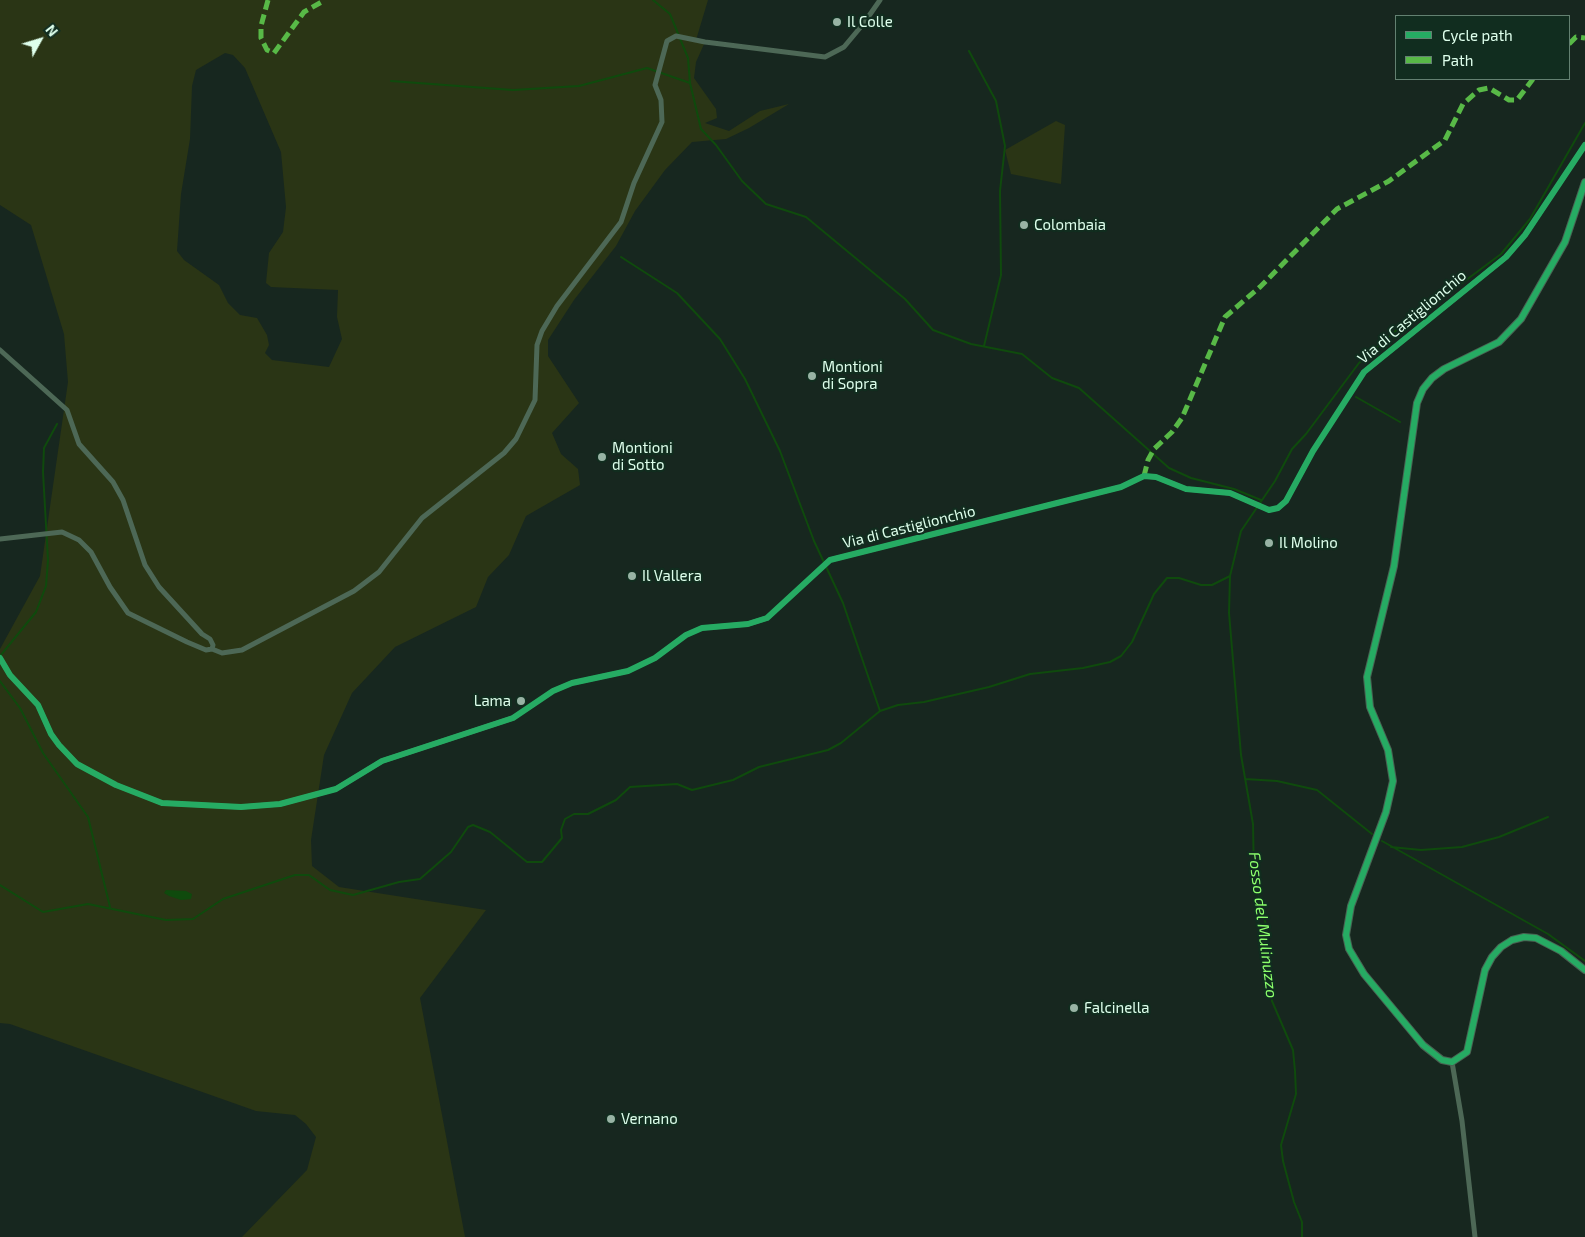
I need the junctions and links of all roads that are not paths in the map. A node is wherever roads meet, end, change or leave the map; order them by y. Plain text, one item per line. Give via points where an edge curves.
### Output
1 (880, 0) edge
2 (1585, 145) edge
3 (1585, 182) edge
4 (0, 350) edge
5 (0, 539) edge
6 (212, 649) junction
7 (0, 658) edge
8 (1585, 970) edge
9 (1452, 1062) junction
10 (1475, 1237) edge

1 - 6 street via 844,47 825,57 676,36 667,41 655,85 661,100 662,122 634,182 621,222 557,306 542,331 537,345 535,400 516,439 504,453 422,518 378,572 354,591 242,650 222,653
2 - 7 street, Via di Castiglionchio via 1526,236 1506,257 1364,372 1313,451 1286,501 1278,508 1268,510 1218,490 1186,489 1156,477 1140,477 1112,490 830,560 767,618 748,624 702,628 628,671 572,683 513,718 382,761 336,789 280,804 241,807 162,803 116,785 77,764 59,745 38,705 10,675
3 - 9 main road via 1565,242 1521,319 1499,342 1444,369 1423,390 1414,418 1394,566 1367,677 1370,707 1388,750 1393,781 1386,812 1351,906 1346,935 1349,949 1364,974 1423,1045 1442,1060
4 - 6 street via 67,410 79,444 113,482 123,500 145,565 159,587 210,639
5 - 6 street via 62,532 79,540 91,552 128,613 206,650
8 - 9 main road via 1561,951 1536,938 1512,940 1501,947 1485,970 1467,1052
9 - 10 street

